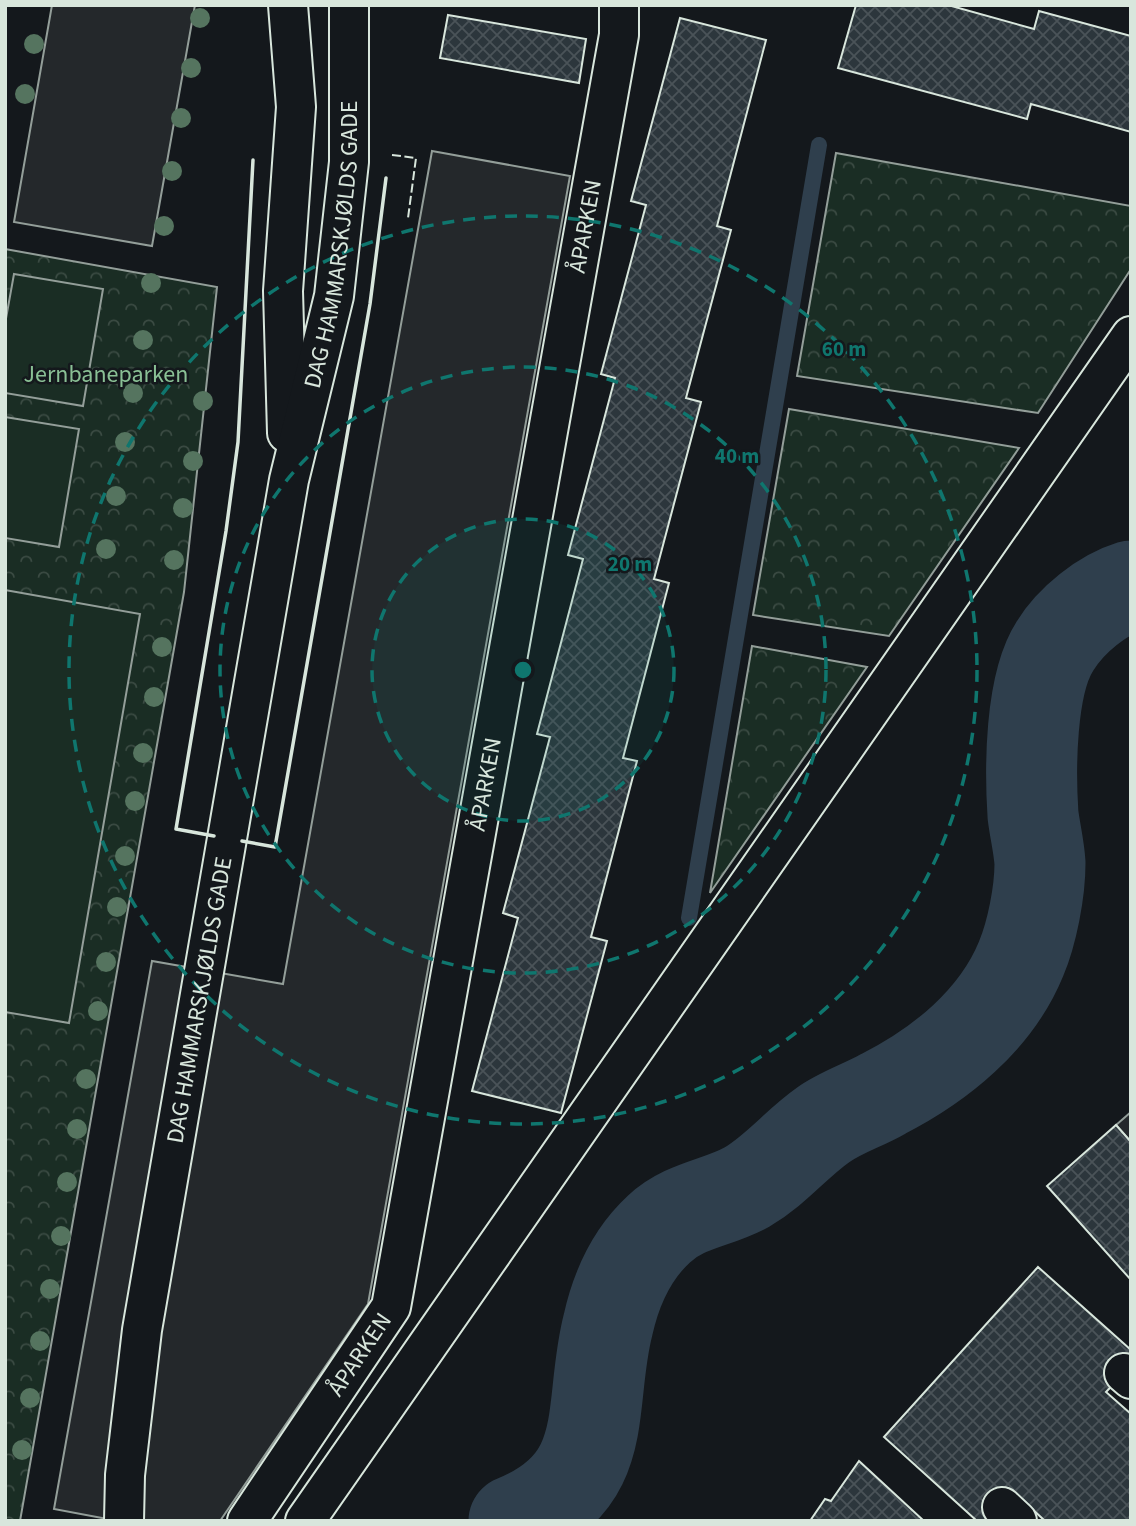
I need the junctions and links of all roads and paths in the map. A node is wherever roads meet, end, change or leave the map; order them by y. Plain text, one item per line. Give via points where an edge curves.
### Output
1 (288, 5) edge
2 (349, 5) edge
3 (619, 5) edge
4 (1131, 336) edge
5 (289, 480) junction
6 (124, 1521) edge
7 (247, 1521) edge
8 (305, 1521) edge

1 - 5 street, DAG HAMMARSKJØLDS GADE via 296,107 283,291
2 - 5 street, DAG HAMMARSKJØLDS GADE via 349,162 334,296
3 - 7 street, ÅPARKEN via 619,35 391,1307
4 - 8 street
5 - 6 street, DAG HAMMARSKJØLDS GADE via 142,1330

